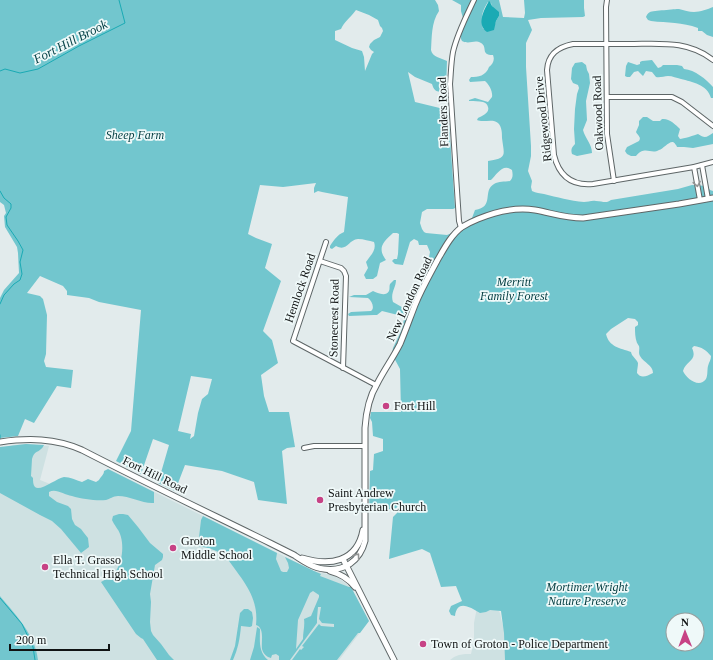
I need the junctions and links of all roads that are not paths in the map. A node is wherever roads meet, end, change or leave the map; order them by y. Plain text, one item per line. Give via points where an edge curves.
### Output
1 (474, 0) edge
2 (607, 0) edge
3 (606, 44) junction
4 (713, 60) edge
5 (607, 97) junction
6 (713, 126) edge
7 (713, 162) edge
8 (702, 165) junction
9 (694, 167) junction
10 (614, 181) junction
11 (711, 198) edge
12 (700, 200) junction
13 (461, 228) junction
14 (326, 242) dead end
15 (320, 261) junction
16 (343, 368) junction
17 (376, 385) junction
18 (1, 442) edge
19 (365, 446) junction
20 (304, 448) dead end
21 (364, 517) junction
22 (294, 555) junction
23 (343, 559) junction
24 (347, 566) junction
25 (323, 569) junction
26 (365, 602) junction
27 (394, 660) edge

1 - 13 street, Flanders Road via 456,42 450,84
2 - 3 street, Oakwood Road
3 - 4 street, Ridgewood Drive via 680,45
3 - 5 street, Oakwood Road
3 - 10 street, Ridgewood Drive via 565,45 554,52 547,70 554,155 559,168 568,179 577,183 590,185
5 - 6 street via 672,98 682,102
5 - 10 street, Oakwood Road via 607,142
7 - 8 street, Ridgewood Drive
8 - 9 street, Ridgewood Drive
8 - 11 street
9 - 10 street, Ridgewood Drive
9 -> 12 street
11 - 12 main road, New London Road
12 - 13 main road, New London Road via 583,218 528,209 517,210 478,219
13 - 17 main road, New London Road via 444,248 399,345
14 - 15 street, Hemlock Road
15 - 16 street, Stonecrest Road via 341,268 346,276
15 - 16 street, Hemlock Road via 293,341
16 - 17 street
17 - 19 main road, New London Road via 366,418
18 - 22 main road, Fort Hill Road via 41,439 70,445
19 - 20 street
19 - 21 main road, New London Road
21 - 23 main road via 358,544 349,556
24 -> 21 main road via 363,548
22 - 23 main road, Fort Hill Road via 321,562
22 - 25 main road, Fort Hill Road
23 - 24 main road
24 - 25 main road, Fort Hill Road
24 - 26 main road
25 - 26 main road via 346,578
26 - 27 main road

